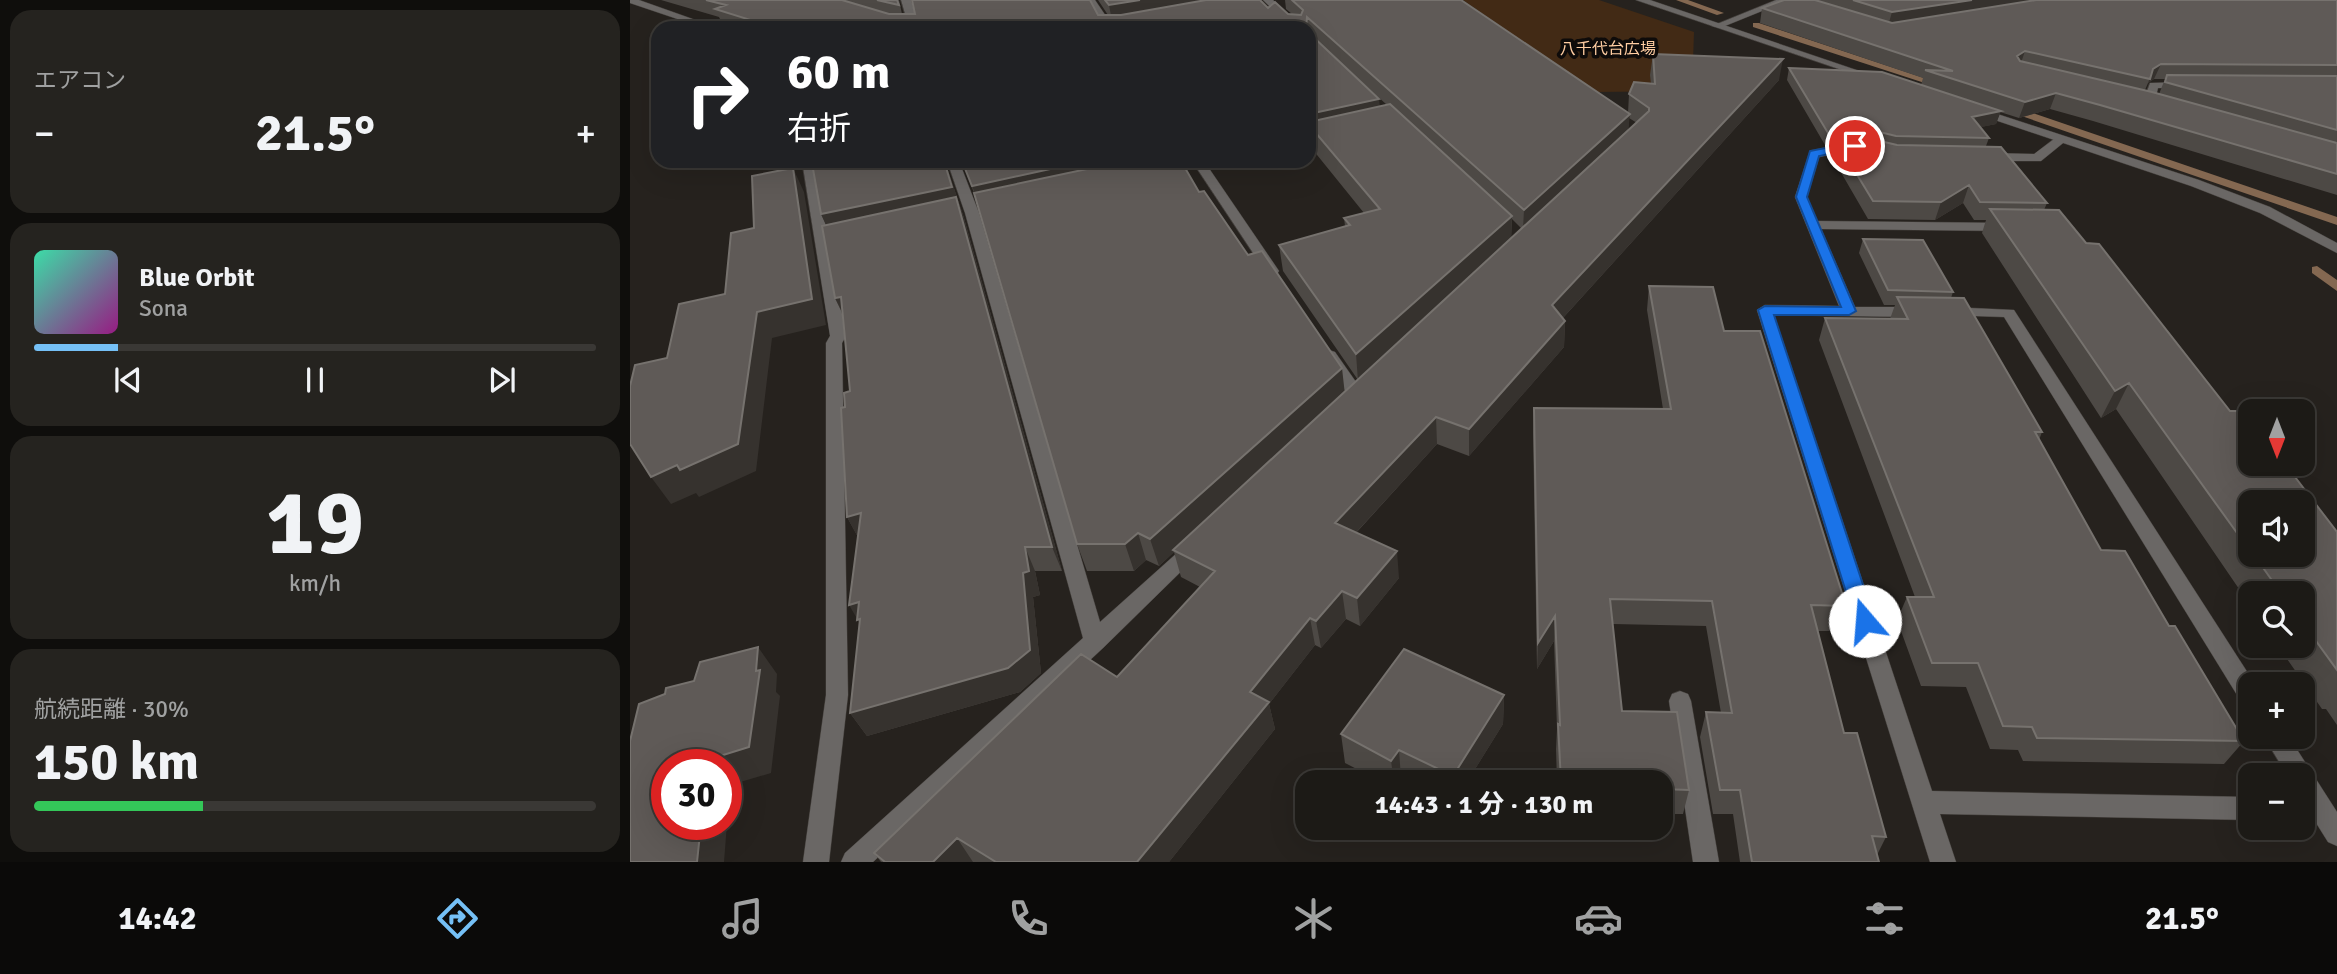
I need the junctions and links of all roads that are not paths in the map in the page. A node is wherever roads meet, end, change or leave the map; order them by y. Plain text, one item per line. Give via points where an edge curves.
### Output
1 (630, 0) edge
2 (906, 0) edge
3 (1090, 0) edge
4 (1268, 0) edge
5 (1641, 0) edge
6 (1784, 0) edge
7 (1254, 2) edge
8 (1798, 4) edge
9 (692, 21) edge
10 (912, 21) edge
11 (1104, 21) edge
12 (1290, 21) edge
13 (1717, 26) junction
14 (1890, 83) edge
15 (2206, 85) edge
16 (2136, 99) edge
17 (2149, 102) junction
18 (1956, 104) edge
19 (2176, 109) edge
20 (2062, 139) junction
21 (1867, 149) edge
22 (1971, 157) edge
23 (810, 168) edge
24 (956, 168) edge
25 (1200, 168) edge
26 (1812, 225) junction
27 (2029, 227) edge
28 (2337, 249) edge
29 (1282, 285) edge
30 (1849, 311) junction
31 (1319, 340) edge
32 (1357, 396) edge
33 (1206, 538) edge
34 (1095, 642) junction
35 (2238, 677) edge
36 (1680, 701) dead end
37 (1923, 802) junction
38 (2238, 808) edge
39 (2315, 812) edge
40 (2337, 834) edge
41 (816, 862) edge
42 (854, 862) edge
43 (1706, 862) edge
44 (1943, 862) edge

1 - 9 street
2 - 10 street
3 - 11 street
4 - 7 street
4 - 12 street
5 - 13 street
6 - 8 street
6 - 13 street
13 - 14 street
15 - 17 street via 2154,85
16 - 17 street
17 - 19 street
18 - 20 street
20 - 22 street via 2037,158
20 - 28 street via 2253,206
21 - 26 street via 1855,146 1814,154 1801,197
23 - 41 street via 826,241 838,336 834,343 833,463 837,695
24 - 34 street
25 - 29 street
26 - 27 street
26 - 30 street
30 - 35 street via 2009,313
30 - 37 street via 1765,310
31 - 32 street
33 - 34 street
34 - 42 street
36 - 43 street
37 - 38 street
37 - 44 street
39 - 40 street

